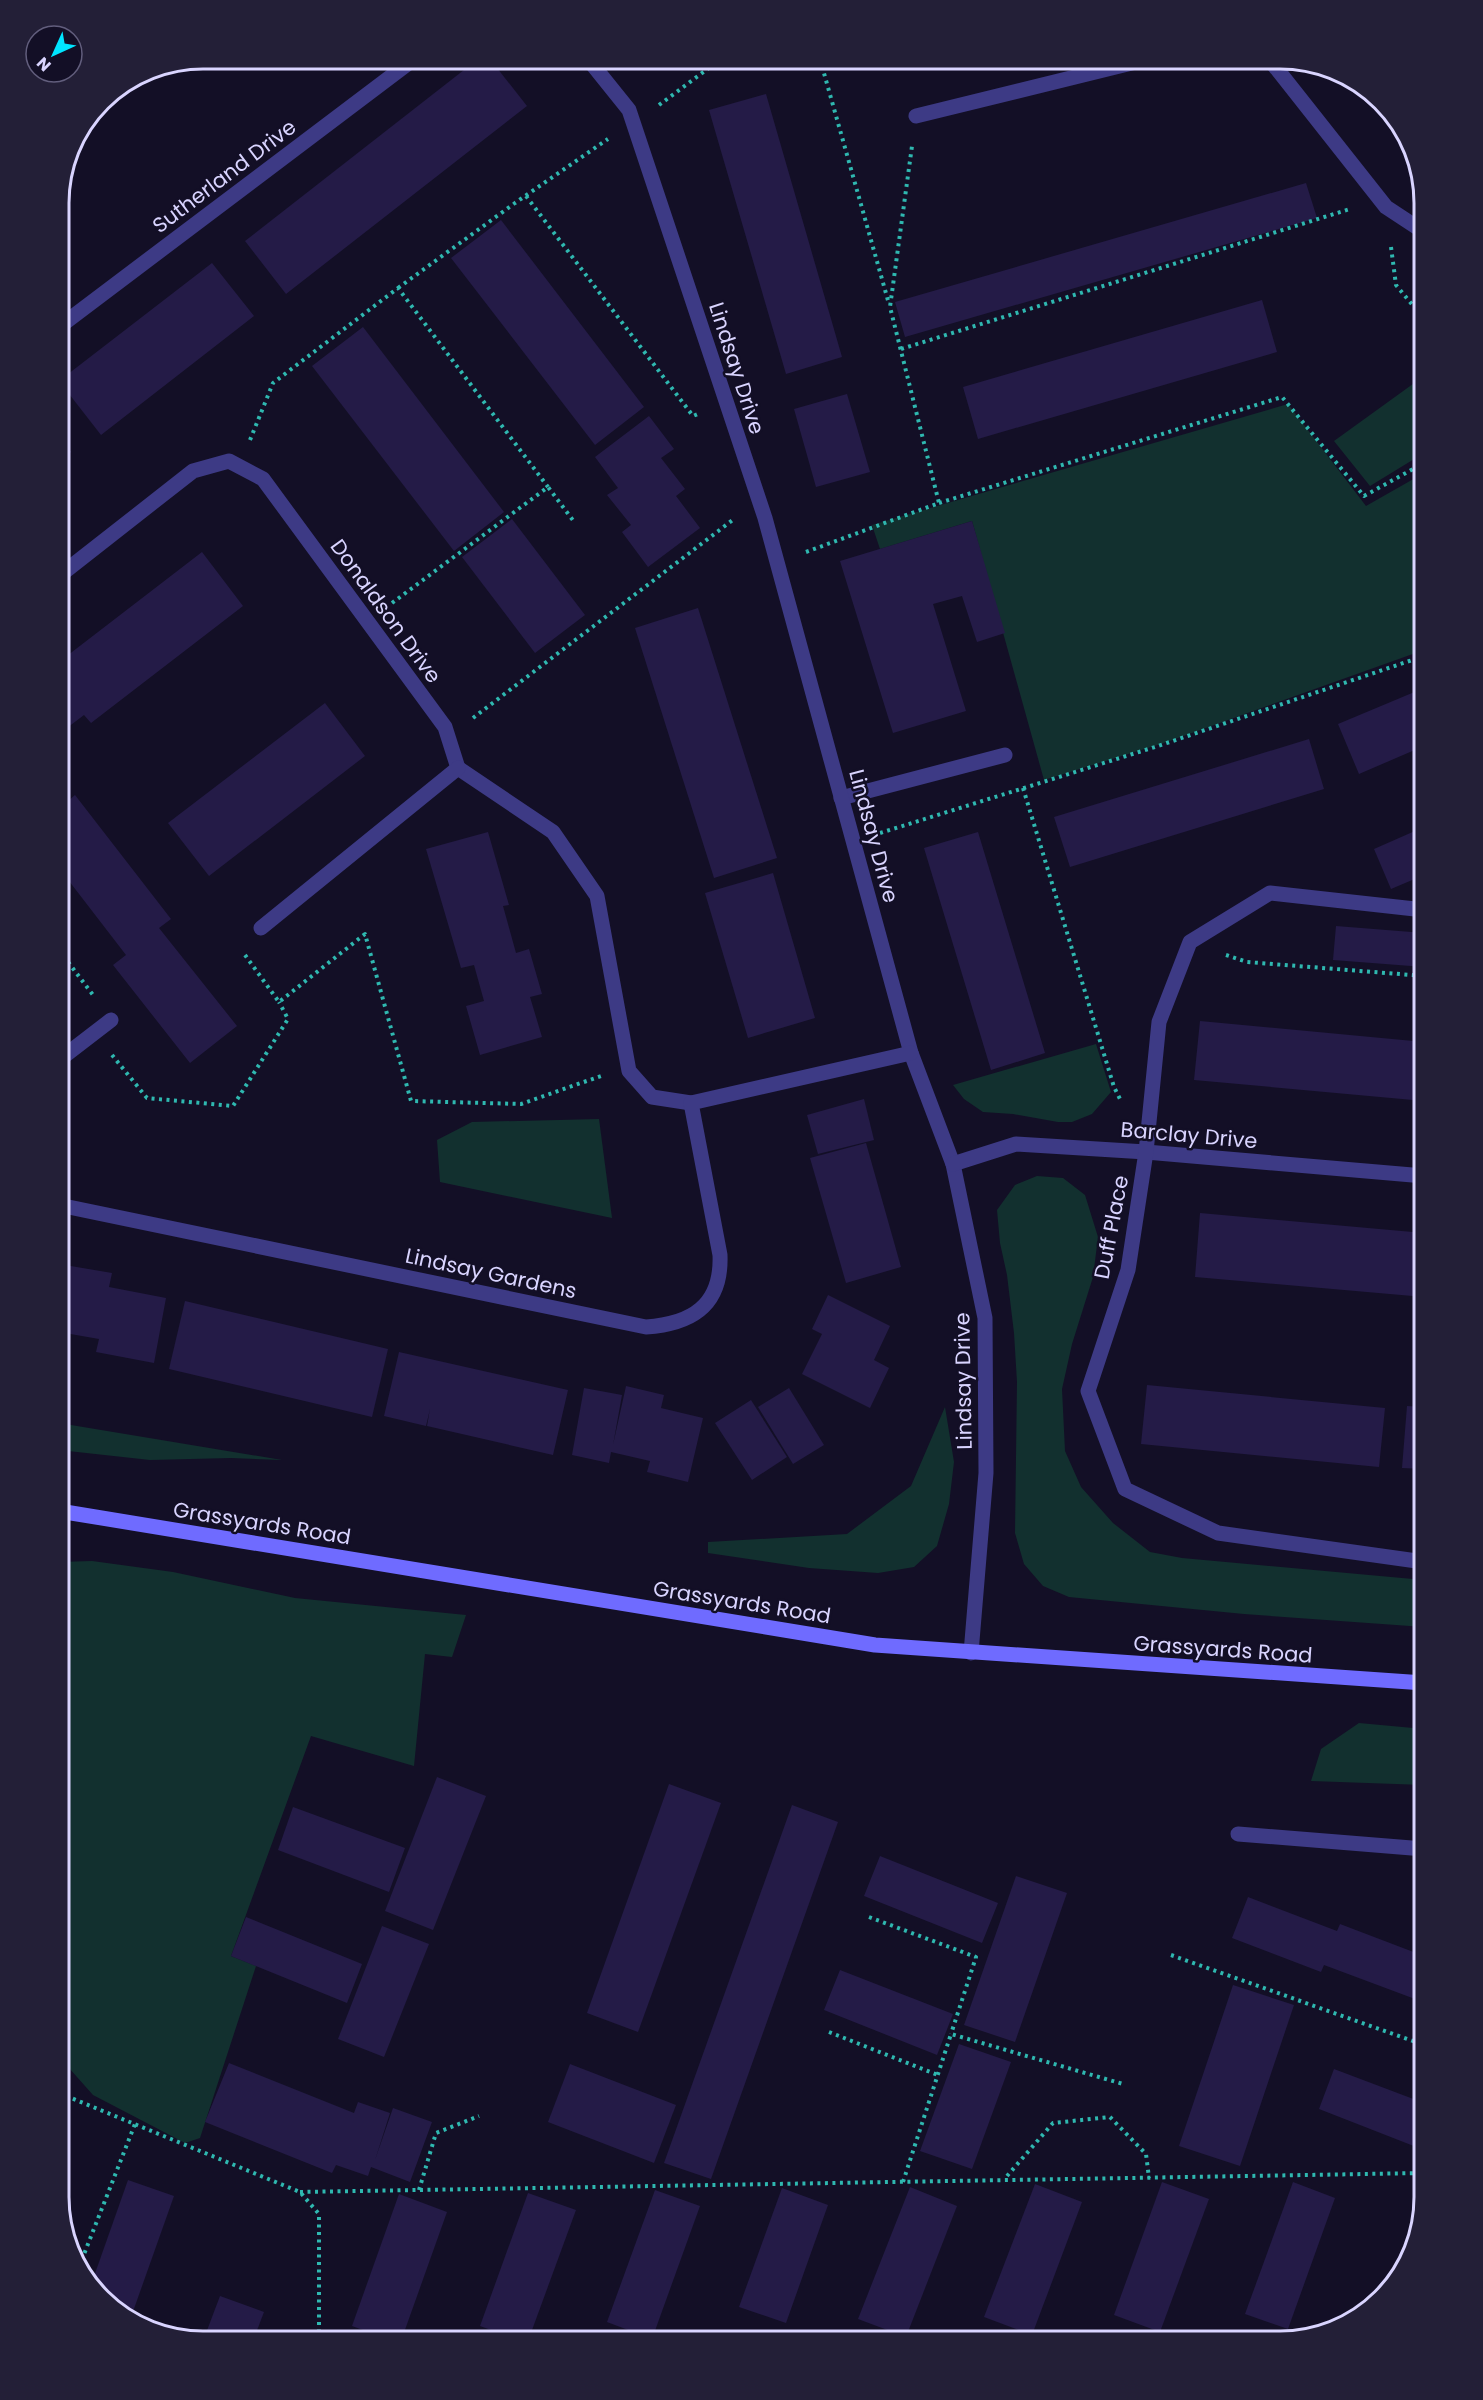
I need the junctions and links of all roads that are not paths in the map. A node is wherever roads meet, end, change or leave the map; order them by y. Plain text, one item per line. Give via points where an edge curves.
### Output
1 (399, 69) edge
2 (596, 69) edge
3 (1107, 69) edge
4 (1277, 69) edge
5 (916, 116) road end
6 (1414, 224) edge
7 (69, 319) edge
8 (69, 568) edge
9 (1005, 755) dead end
10 (458, 768) junction
11 (841, 798) junction
12 (1414, 909) edge
13 (261, 928) road end
14 (111, 1020) road end
15 (69, 1052) edge
16 (911, 1053) junction
17 (691, 1103) junction
18 (1146, 1152) junction
19 (953, 1164) junction
20 (1414, 1175) edge
21 (69, 1207) edge
22 (69, 1513) edge
23 (1414, 1560) edge
24 (971, 1653) junction
25 (1414, 1682) edge
26 (1238, 1834) dead end
27 (1414, 1848) edge

1 - 7 street, Sutherland Drive
2 - 11 street, Lindsay Drive via 629,110 759,500
3 - 5 street
4 - 6 street via 1384,203
8 - 10 street, Donaldson Drive via 193,471 229,461 263,479 445,727
9 - 11 street
10 - 13 street
10 - 17 street via 554,832 597,896 629,1071 652,1097
11 - 16 street, Lindsay Drive
12 - 18 street, Duff Place via 1270,892 1190,942 1159,1022
14 - 15 street
16 - 17 street
16 - 19 street, Lindsay Drive
17 - 21 street, Lindsay Gardens via 721,1274 716,1289 690,1318 667,1325 645,1327
18 - 19 street, Barclay Drive via 1016,1144
18 - 20 street, Barclay Drive
18 - 23 street, Duff Place via 1128,1270 1088,1391 1125,1489 1218,1533
19 - 24 street, Lindsay Drive via 986,1318 986,1473
22 - 24 main road, Grassyards Road via 875,1645
24 - 25 main road, Grassyards Road
26 - 27 street

